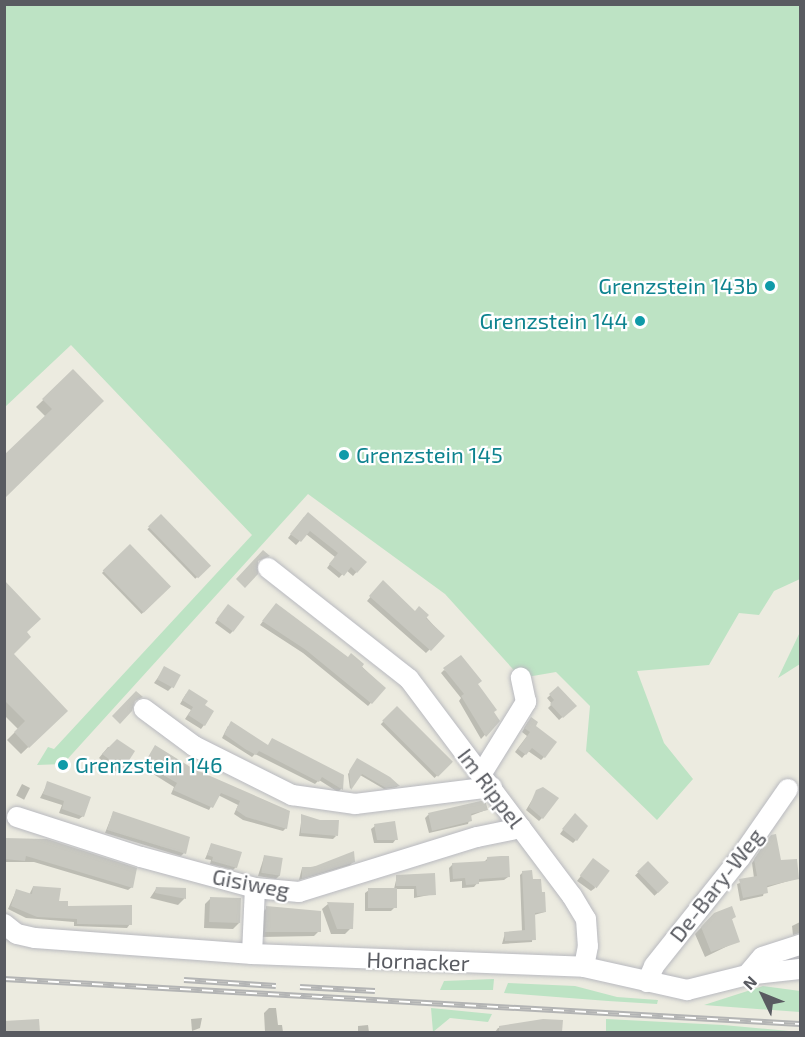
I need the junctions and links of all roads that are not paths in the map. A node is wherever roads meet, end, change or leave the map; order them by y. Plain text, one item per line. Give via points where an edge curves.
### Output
1 (268, 568) dead end
2 (521, 678) dead end
3 (144, 709) dead end
4 (487, 780) junction
5 (788, 789) dead end
6 (17, 817) dead end
7 (521, 828) junction
8 (255, 888) junction
9 (4, 924) edge
10 (801, 945) edge
11 (252, 954) junction
12 (584, 967) junction
13 (801, 969) edge
14 (747, 975) junction
15 (647, 982) junction

1 - 4 street, Im Rippel via 409,679
2 - 4 street via 526,702
3 - 4 street via 194,746 292,795 355,804
4 - 7 street, Im Rippel
5 - 15 street, De-Bary-Weg via 740,858 654,966
6 - 8 street, Gisiweg
7 - 8 street, Gisiweg via 477,837 307,892
7 - 12 street, Im Rippel via 540,849 585,919 588,946
8 - 11 street
9 - 11 street, Hornacker via 17,934 35,938
10 - 14 street via 762,957
11 - 12 street, Hornacker
12 - 15 street
13 - 14 street
14 - 15 street via 687,990

